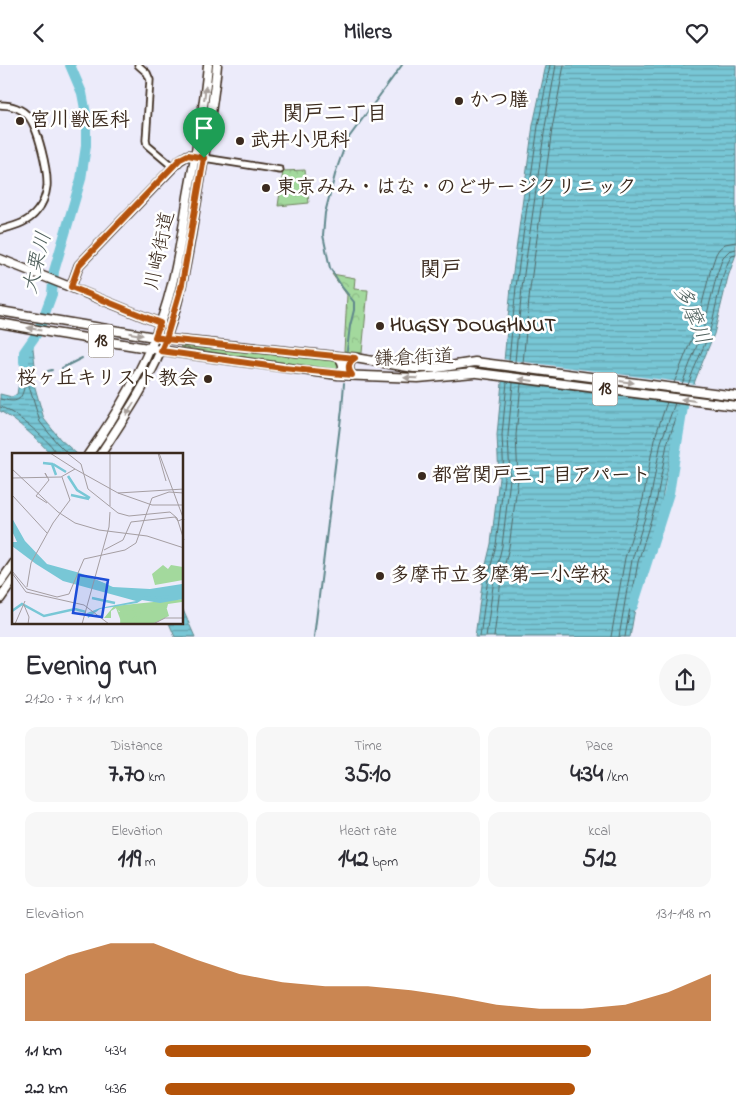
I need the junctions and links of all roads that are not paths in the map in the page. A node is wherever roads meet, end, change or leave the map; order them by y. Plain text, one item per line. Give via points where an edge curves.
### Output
1 (138, 65) edge
2 (208, 65) edge
3 (217, 65) edge
4 (0, 105) edge
5 (195, 156) junction
6 (204, 158) junction
7 (173, 167) junction
8 (280, 170) dead end
9 (0, 230) edge
10 (0, 259) edge
11 (67, 285) junction
12 (0, 311) edge
13 (0, 323) edge
14 (160, 323) junction
15 (155, 337) junction
16 (166, 339) junction
17 (150, 349) junction
18 (161, 351) junction
19 (339, 357) junction
20 (355, 358) junction
21 (422, 369) junction
22 (474, 373) junction
23 (338, 375) junction
24 (352, 375) junction
25 (736, 396) edge
26 (736, 406) edge
27 (89, 453) edge
28 (101, 453) edge
29 (12, 566) edge
30 (12, 582) edge
31 (0, 583) edge
32 (0, 599) edge

1 - 7 street via 150,77 147,145
5 -> 2 main road, 川崎街道
3 - 6 main road, 川崎街道
4 - 9 street via 22,111 32,122 47,176 46,191 37,211 20,224
5 - 6 main road
5 - 7 main road via 184,157
5 - 14 main road, 川崎街道 via 176,268
6 - 8 street
6 - 16 main road, 川崎街道 via 182,284
7 - 11 main road via 79,265
10 - 11 main road, 18
11 - 14 main road, 18
12 -> 15 main road, 鎌倉街道 / 18
17 -> 13 main road, 鎌倉街道 / 18
14 - 15 main road, 川崎街道
15 - 16 main road, 鎌倉街道 / 18
15 - 17 main road, 川崎街道
16 - 18 main road, 川崎街道
16 - 19 main road, 鎌倉街道 / 18
17 - 18 main road, 鎌倉街道 / 18
17 - 27 main road, 川崎街道 via 130,389
18 - 23 main road, 鎌倉街道 / 18
18 -> 28 main road, 川崎街道 via 135,401
19 - 20 main road, 鎌倉街道 / 18
19 - 23 main road via 343,366
20 - 21 main road, 鎌倉街道 / 18
20 - 24 main road via 349,366
21 - 22 main road, 鎌倉街道 / 18
21 -> 25 main road, 鎌倉街道 / 18 via 475,362
22 -> 24 main road, 鎌倉街道 / 18 via 418,378
26 -> 22 main road, 鎌倉街道 / 18
23 - 24 main road, 鎌倉街道 / 18
29 - 31 main road
30 - 32 main road

